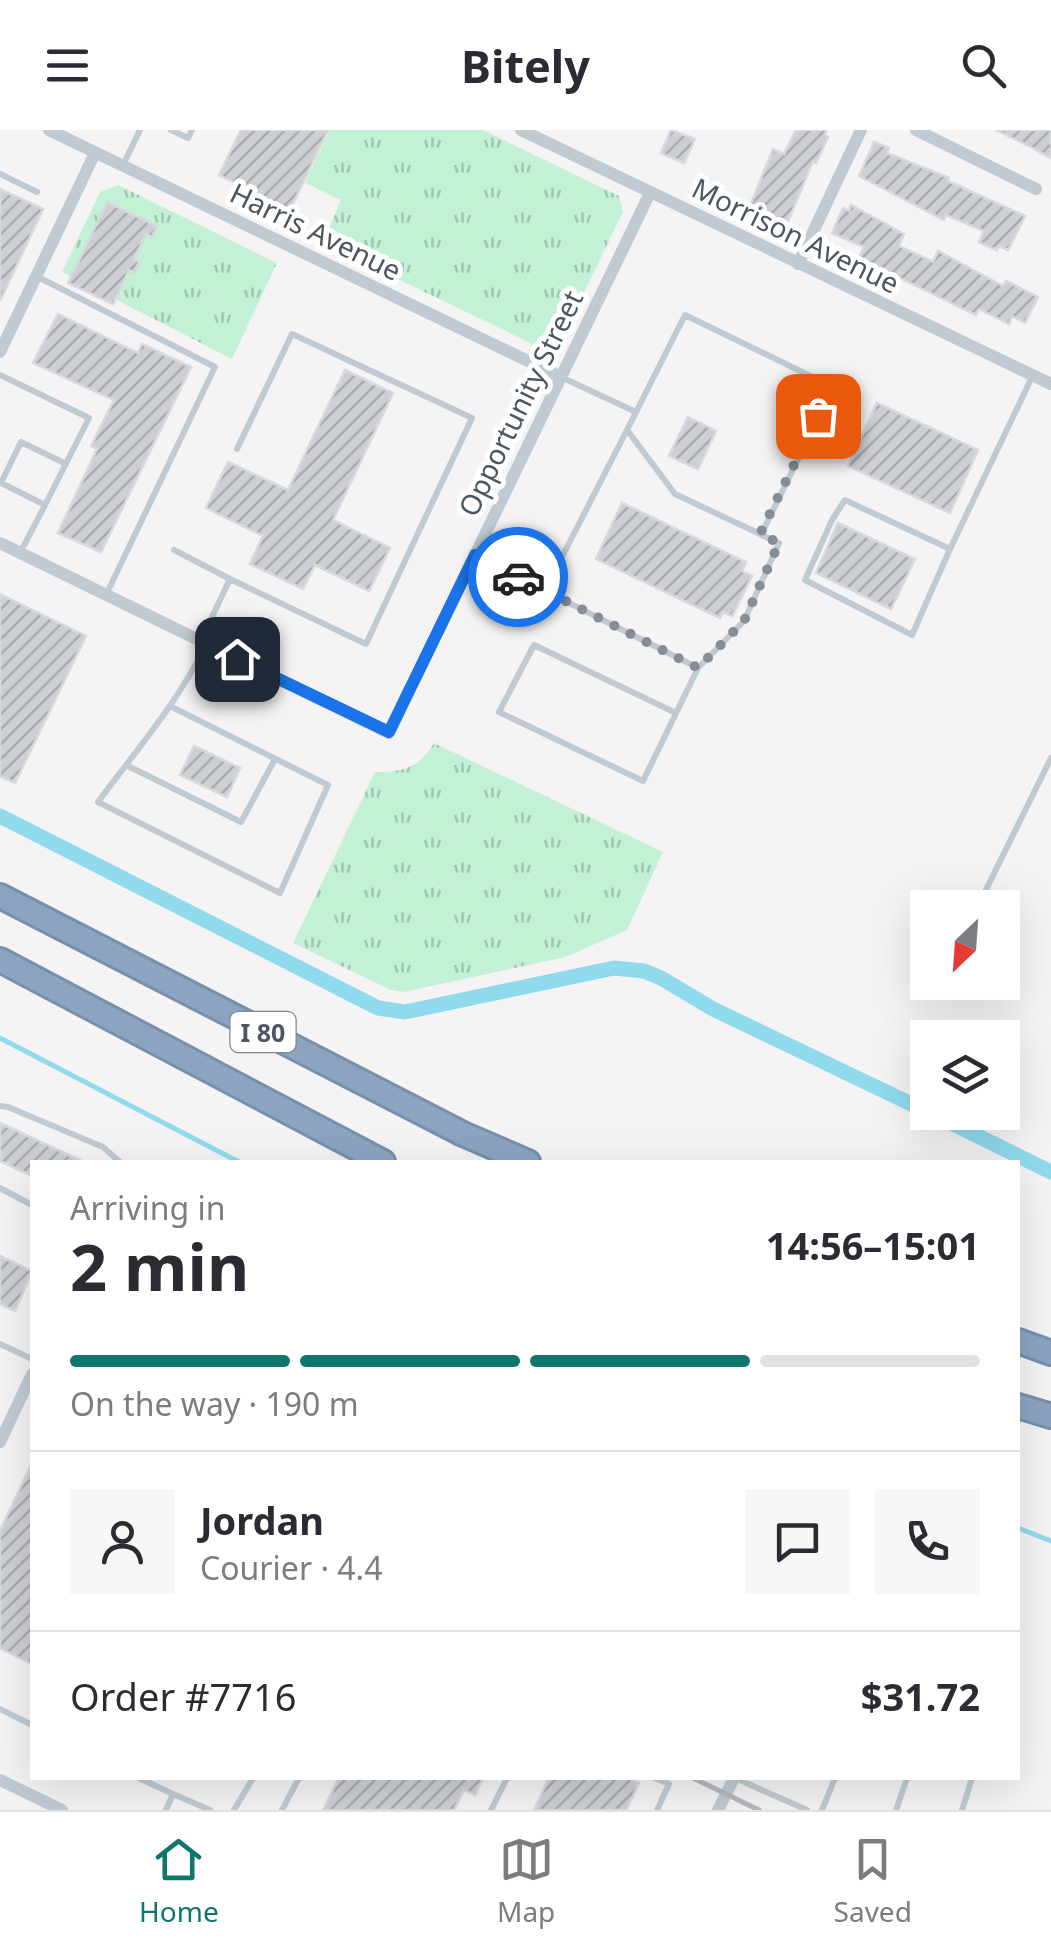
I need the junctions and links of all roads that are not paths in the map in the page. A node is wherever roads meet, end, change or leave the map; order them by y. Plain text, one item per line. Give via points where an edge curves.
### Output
1 (49, 130) edge
2 (140, 130) edge
3 (171, 130) edge
4 (192, 130) edge
5 (520, 130) edge
6 (861, 130) edge
7 (916, 130) edge
8 (96, 152) junction
9 (123, 166) junction
10 (0, 174) edge
11 (1036, 188) dead end
12 (37, 192) dead end
13 (650, 193) junction
14 (798, 264) junction
15 (36, 276) junction
16 (6, 324) edge
17 (0, 352) edge
18 (0, 375) edge
19 (1032, 376) junction
20 (561, 377) junction
21 (1051, 384) edge
22 (636, 412) junction
23 (626, 430) junction
24 (237, 449) dead end
25 (66, 464) junction
26 (45, 506) junction
27 (760, 534) junction
28 (0, 544) edge
29 (950, 549) junction
30 (174, 550) dead end
31 (20, 553) junction
32 (475, 555) junction
33 (230, 579) junction
34 (544, 590) junction
35 (106, 595) junction
36 (204, 642) junction
37 (698, 668) junction
38 (170, 706) junction
39 (676, 713) junction
40 (276, 758) junction
41 (1051, 758) edge
42 (126, 765) junction
43 (986, 890) edge
44 (0, 896) edge
45 (0, 960) edge
46 (0, 1106) edge
47 (118, 1160) edge
48 (379, 1160) edge
49 (523, 1160) edge
50 (0, 1188) edge
51 (30, 1204) edge
52 (1020, 1342) edge
53 (0, 1344) edge
54 (1051, 1353) edge
55 (30, 1358) edge
56 (30, 1378) edge
57 (1020, 1407) edge
58 (1051, 1416) edge
59 (1, 1436) edge
60 (0, 1709) edge
61 (30, 1724) edge
62 (0, 1780) edge
63 (143, 1780) edge
64 (252, 1780) edge
65 (298, 1780) edge
66 (506, 1780) edge
67 (660, 1780) edge
68 (733, 1780) edge
69 (739, 1780) edge
70 (834, 1780) edge
71 (905, 1780) edge
72 (971, 1780) edge
73 (173, 1794) junction
74 (62, 1810) edge
75 (166, 1810) edge
76 (210, 1810) edge
77 (234, 1810) edge
78 (282, 1810) edge
79 (491, 1810) edge
80 (658, 1810) edge
81 (718, 1810) edge
82 (808, 1810) edge
83 (822, 1810) edge
84 (896, 1810) edge
85 (962, 1810) edge

1 - 8 street, Harris Avenue
2 - 9 lane
3 - 4 lane via 188,138
5 - 13 street, Morrison Avenue
6 - 14 street
7 - 11 street
8 - 9 street, Harris Avenue
8 - 15 street
9 - 20 street, Harris Avenue
10 - 12 lane
13 - 14 street, Morrison Avenue
13 - 20 street, Opportunity Street
14 - 19 street, Morrison Avenue
15 - 16 street
15 - 35 lane via 215,368
16 - 17 street
18 - 25 lane via 89,418
19 - 21 street, Morrison Avenue
19 - 29 lane
20 - 22 lane
20 - 32 street, Opportunity Street
22 - 23 lane
22 - 27 lane via 685,315 833,387
23 - 27 lane via 675,494
23 - 34 lane
24 - 33 lane via 292,334 472,418 366,644
25 - 26 lane
25 - 26 lane via 21,442 1,483
26 - 31 lane
27 - 37 lane via 779,543 744,621
28 - 31 street, Opportunity Street
29 - 29 lane via 845,500 804,580 912,634
30 - 33 lane
31 - 35 street, Opportunity Street
32 - 34 lane
32 - 36 street, Opportunity Street via 389,732
33 - 36 lane
34 - 37 lane
35 - 36 street, Opportunity Street
36 - 38 lane
37 - 39 lane
38 - 40 lane
38 - 42 lane
39 - 39 lane via 643,781 500,712 534,644
40 - 42 lane via 242,822
40 - 42 lane via 328,785 280,893 98,802
41 - 43 lane
44 - 49 highway, I 80
45 - 48 highway, I 80
46 - 47 lane via 103,1147
50 - 51 lane
52 - 54 highway
53 - 55 lane
56 - 59 street
57 - 58 highway
60 - 61 lane
62 - 74 street
63 - 73 lane
64 - 77 lane
65 - 78 lane
66 - 79 lane
67 - 80 lane via 669,1784
68 - 81 street
69 - 82 lane
70 - 83 lane
71 - 84 lane
72 - 85 lane
73 - 75 lane
73 - 76 lane

